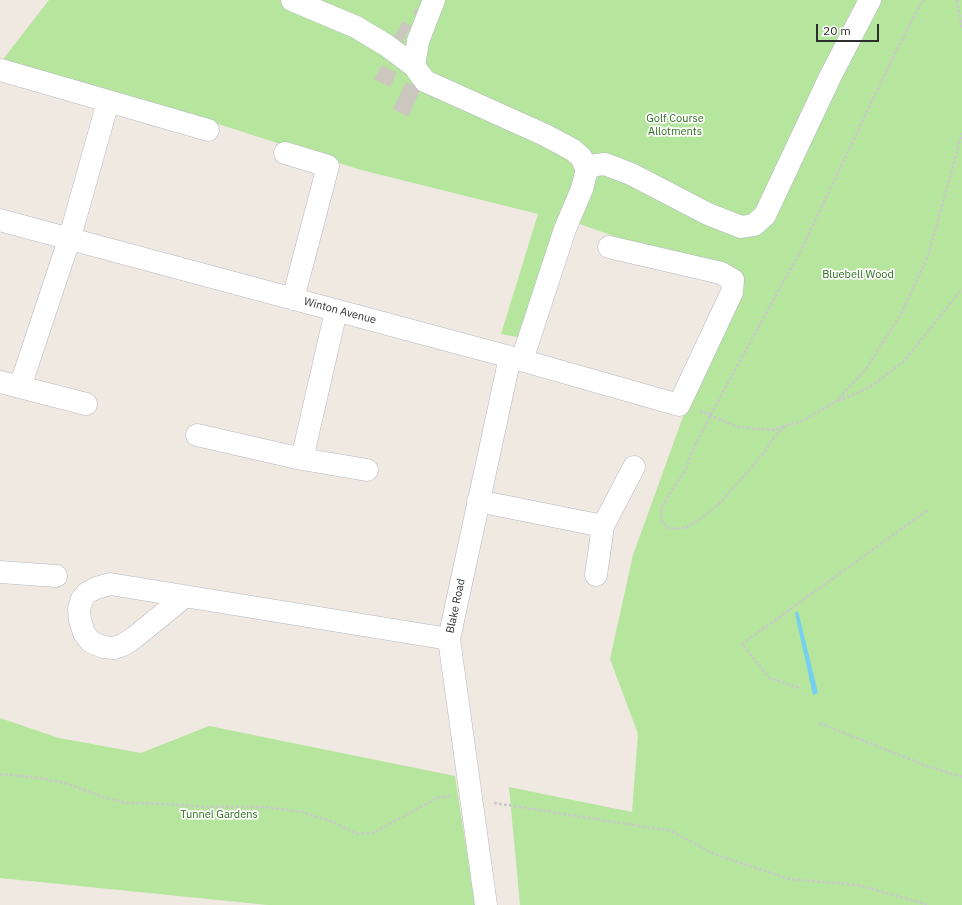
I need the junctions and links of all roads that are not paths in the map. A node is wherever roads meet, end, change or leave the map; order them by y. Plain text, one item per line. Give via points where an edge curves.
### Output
1 (292, 0) edge
2 (434, 0) edge
3 (870, 0) edge
4 (414, 66) junction
5 (1, 70) edge
6 (108, 102) junction
7 (208, 130) dead end
8 (285, 153) dead end
9 (596, 167) junction
10 (0, 220) edge
11 (70, 238) junction
12 (609, 247) dead end
13 (293, 299) junction
14 (336, 311) junction
15 (516, 359) junction
16 (10, 385) edge
17 (86, 404) dead end
18 (198, 435) dead end
19 (302, 459) junction
20 (634, 467) dead end
21 (367, 470) dead end
22 (478, 501) junction
23 (603, 526) junction
24 (0, 572) edge
25 (596, 575) dead end
26 (56, 576) dead end
27 (184, 597) dead end
28 (448, 639) junction
29 (486, 905) edge

1 - 4 street via 356,27
2 - 4 street via 418,41
3 - 9 street via 830,77 765,215 754,226 741,227 708,214 631,174
4 - 9 street via 425,81 573,150
5 - 6 street
6 - 7 street
6 - 11 street
8 - 13 street via 328,166
9 - 15 street, Blake Road via 582,189 565,229
10 - 11 street, Winton Avenue
11 - 13 street, Winton Avenue
11 - 16 street
12 - 15 street, Winton Avenue via 721,273 733,280 732,292 679,405
13 - 14 street, Winton Avenue
14 - 15 street, Winton Avenue
14 - 19 street
15 - 22 street, Blake Road
16 - 17 street
18 - 19 street
19 - 21 street
20 - 23 street
22 - 23 street
22 - 28 street, Blake Road
23 - 25 street
24 - 26 street
27 - 28 street
28 - 29 street, Blake Road

